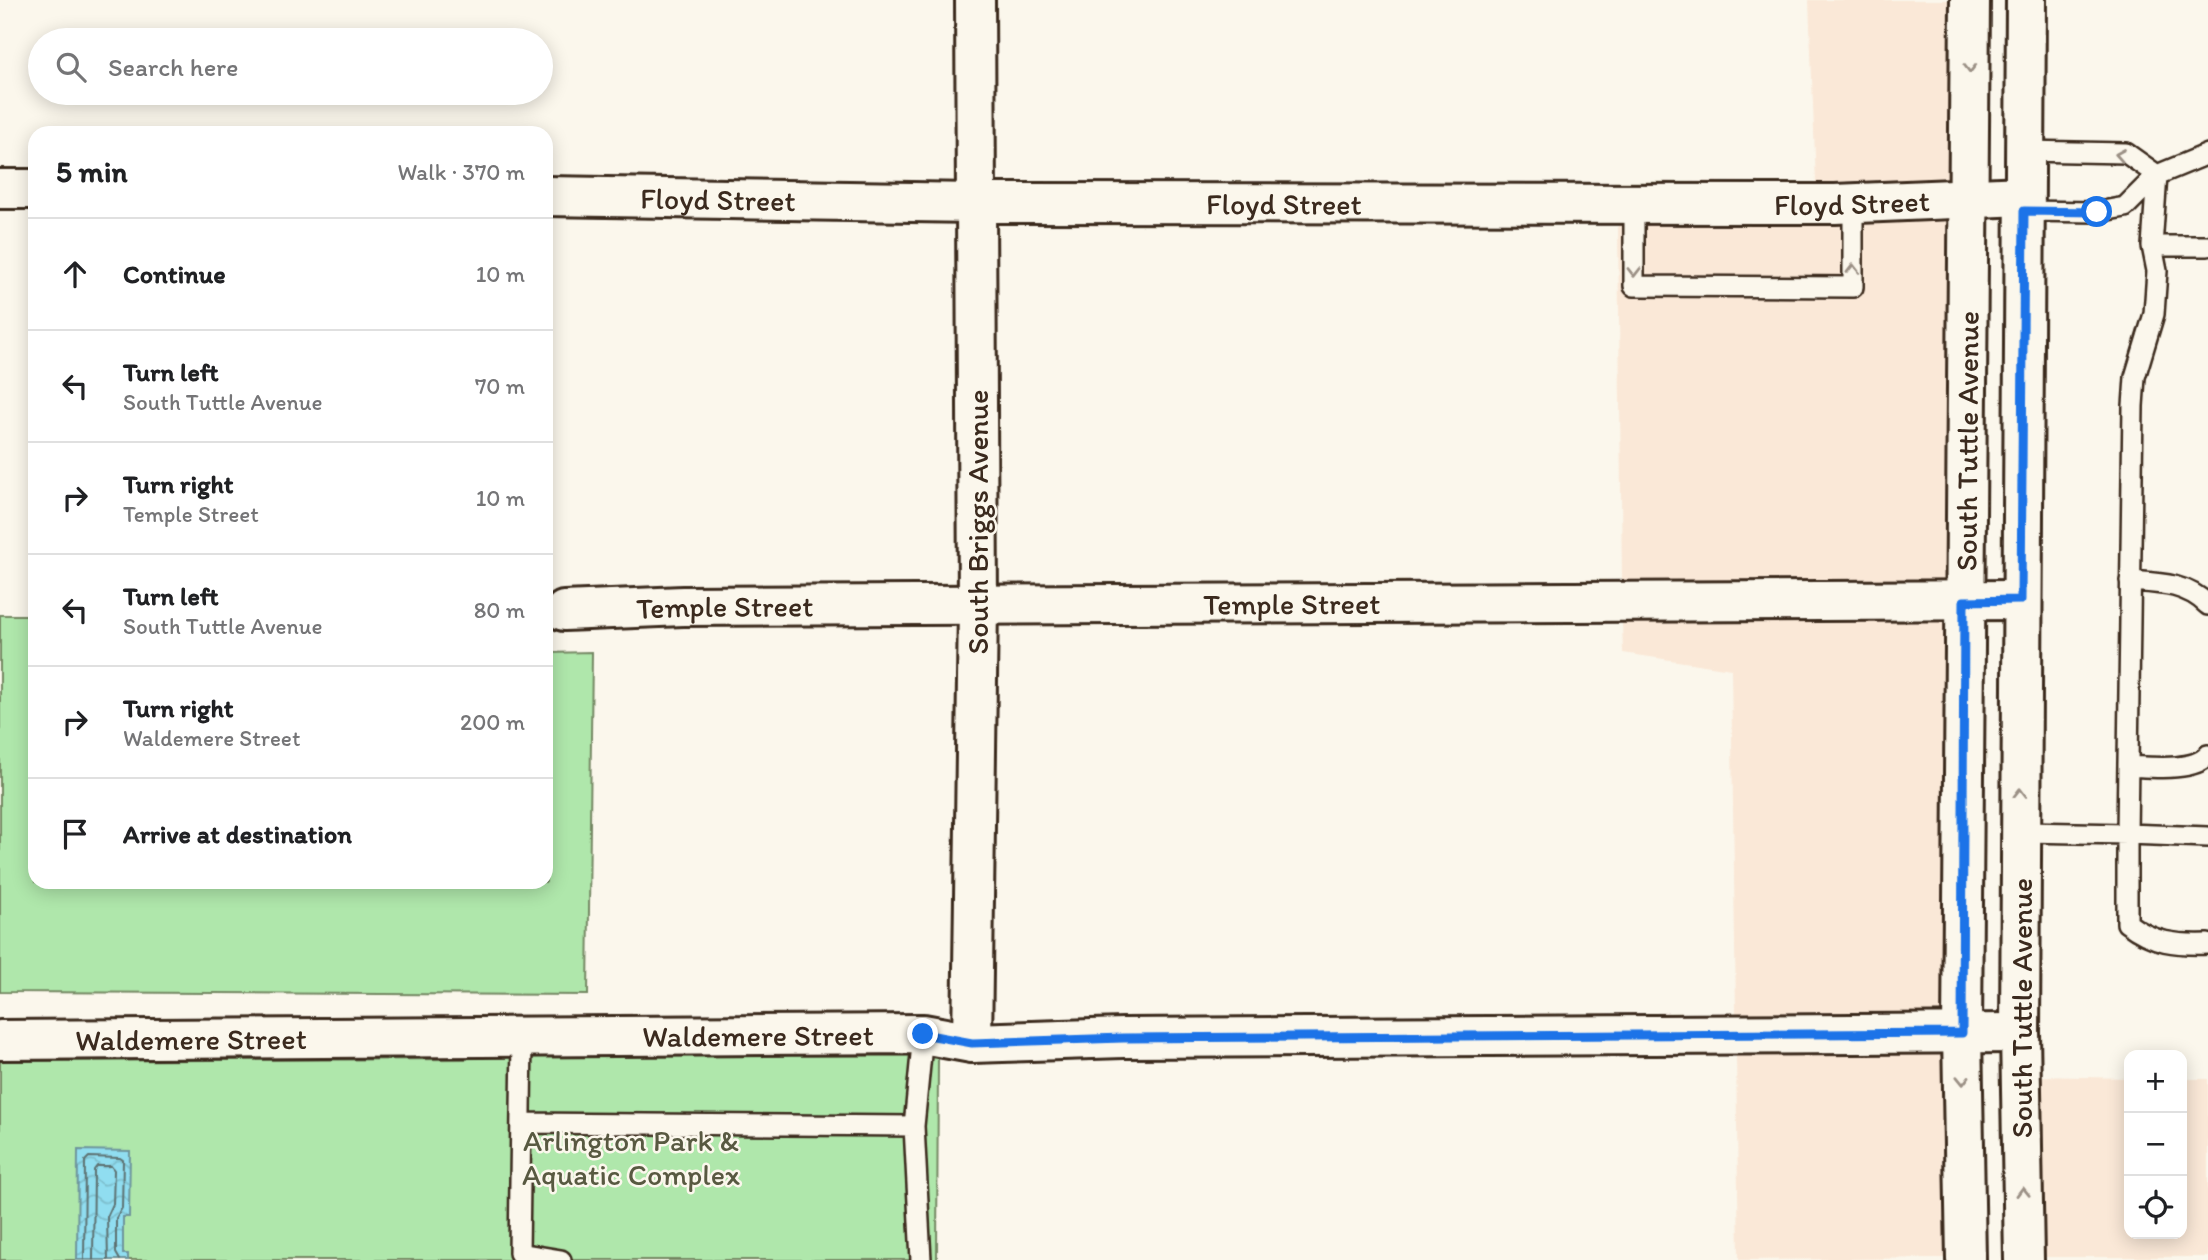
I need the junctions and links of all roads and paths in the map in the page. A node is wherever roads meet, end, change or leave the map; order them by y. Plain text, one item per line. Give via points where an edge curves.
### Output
1 (975, 0) edge
2 (1970, 0) edge
3 (2026, 0) edge
4 (2024, 151) junction
5 (2208, 154) edge
6 (2157, 175) junction
7 (0, 188) edge
8 (28, 189) edge
9 (553, 196) edge
10 (1969, 198) junction
11 (975, 202) junction
12 (2024, 203) junction
13 (1634, 204) junction
14 (1853, 204) junction
15 (2152, 246) junction
16 (2208, 246) edge
17 (2130, 581) junction
18 (2021, 600) junction
19 (1964, 601) junction
20 (2208, 604) edge
21 (978, 606) junction
22 (555, 611) edge
23 (2208, 755) edge
24 (2129, 766) junction
25 (2020, 832) junction
26 (2127, 834) junction
27 (2208, 837) edge
28 (2208, 944) edge
29 (1962, 1033) junction
30 (2020, 1033) junction
31 (923, 1034) junction
32 (522, 1039) junction
33 (0, 1041) edge
34 (972, 1043) junction
35 (522, 1123) junction
36 (915, 1126) junction
37 (561, 1260) edge
38 (921, 1260) edge
39 (1966, 1260) edge
40 (2024, 1260) edge

1 - 11 street, South Briggs Avenue
2 -> 10 street, South Tuttle Avenue
3 - 4 street, South Tuttle Avenue
6 -> 4 lane via 2126,153
4 - 12 street, South Tuttle Avenue
5 - 6 lane
6 - 12 lane via 2125,207 2097,212
6 - 15 lane
7 - 8 street
9 - 11 street, Floyd Street
10 - 12 street, Floyd Street
10 - 14 street, Floyd Street
10 - 19 street, South Tuttle Avenue
11 - 13 street, Floyd Street
11 - 21 street, South Briggs Avenue
12 - 18 street, South Tuttle Avenue
13 - 14 street, Floyd Street
13 -> 14 lane via 1634,286 1798,287 1853,287
15 - 16 lane
15 - 17 lane via 2157,271 2154,314 2135,377 2133,406
17 - 20 lane via 2176,585
17 - 24 lane
18 - 19 street, Temple Street
25 -> 18 street, South Tuttle Avenue
19 - 21 street, Temple Street
19 - 29 street, South Tuttle Avenue
21 - 22 street, Temple Street
21 - 34 street, South Briggs Avenue
23 - 24 lane via 2203,761 2168,768
24 - 26 lane
25 - 26 lane
25 - 30 street, South Tuttle Avenue
26 - 27 lane
26 - 28 lane via 2127,923 2143,936 2166,942
29 - 30 street, Waldemere Street
29 - 34 street, Waldemere Street
29 -> 39 street, South Tuttle Avenue
40 -> 30 street, South Tuttle Avenue
31 - 32 street, Waldemere Street
31 - 34 street, Waldemere Street
31 - 36 lane
32 - 33 street, Waldemere Street
32 - 35 lane
35 - 36 lane
35 - 37 lane via 519,1253
36 - 38 lane

